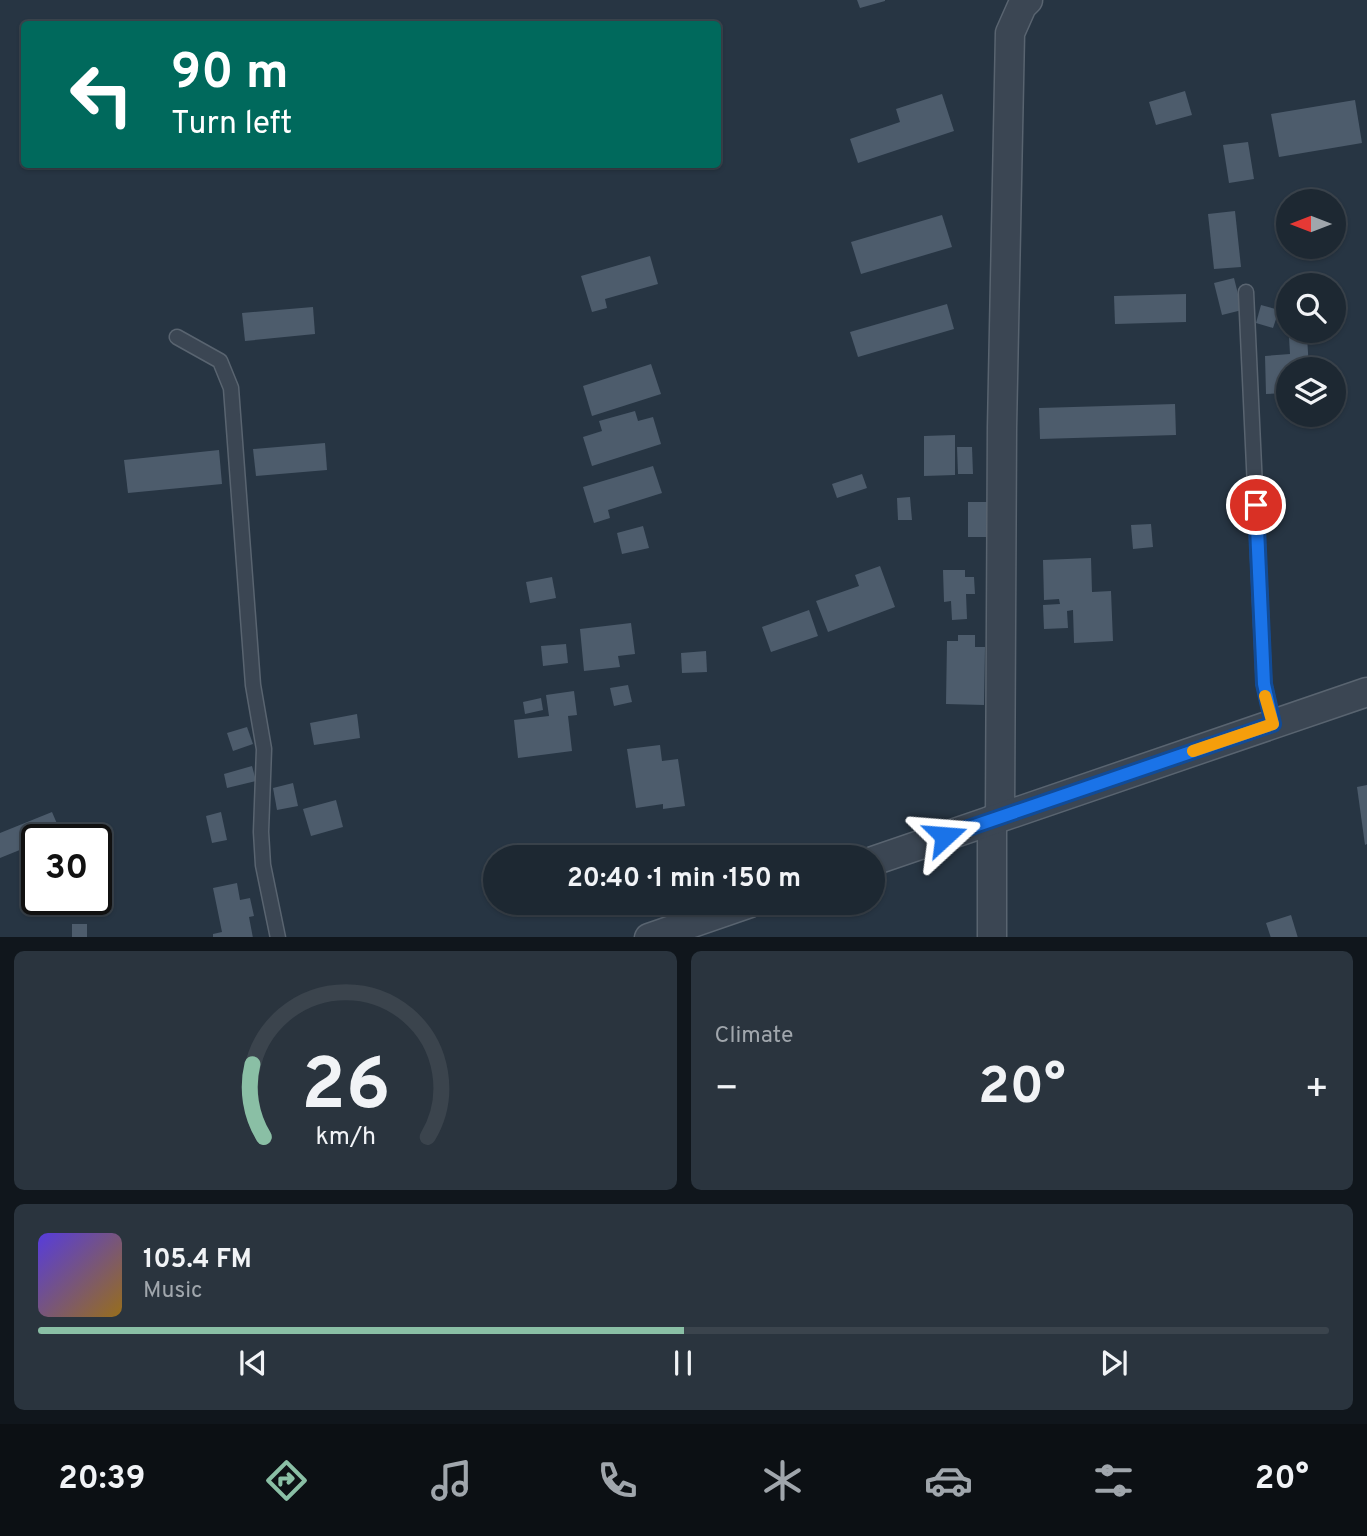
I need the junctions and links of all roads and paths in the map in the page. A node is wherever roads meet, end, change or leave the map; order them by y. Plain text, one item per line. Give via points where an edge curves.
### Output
1 (1028, 0) edge
2 (1246, 292) dead end
3 (177, 337) dead end
4 (1367, 692) edge
5 (1273, 724) junction
6 (996, 818) junction
7 (885, 857) edge
8 (722, 915) edge
9 (683, 932) edge
10 (278, 937) edge
11 (649, 937) edge
12 (992, 937) edge

1 - 6 street via 1010,33
2 - 5 lane via 1264,684
3 - 10 lane via 220,361 231,388 253,685 264,749 263,865
4 - 5 street
5 - 6 street
6 - 7 street
6 - 12 street
8 - 9 street
9 - 11 street

